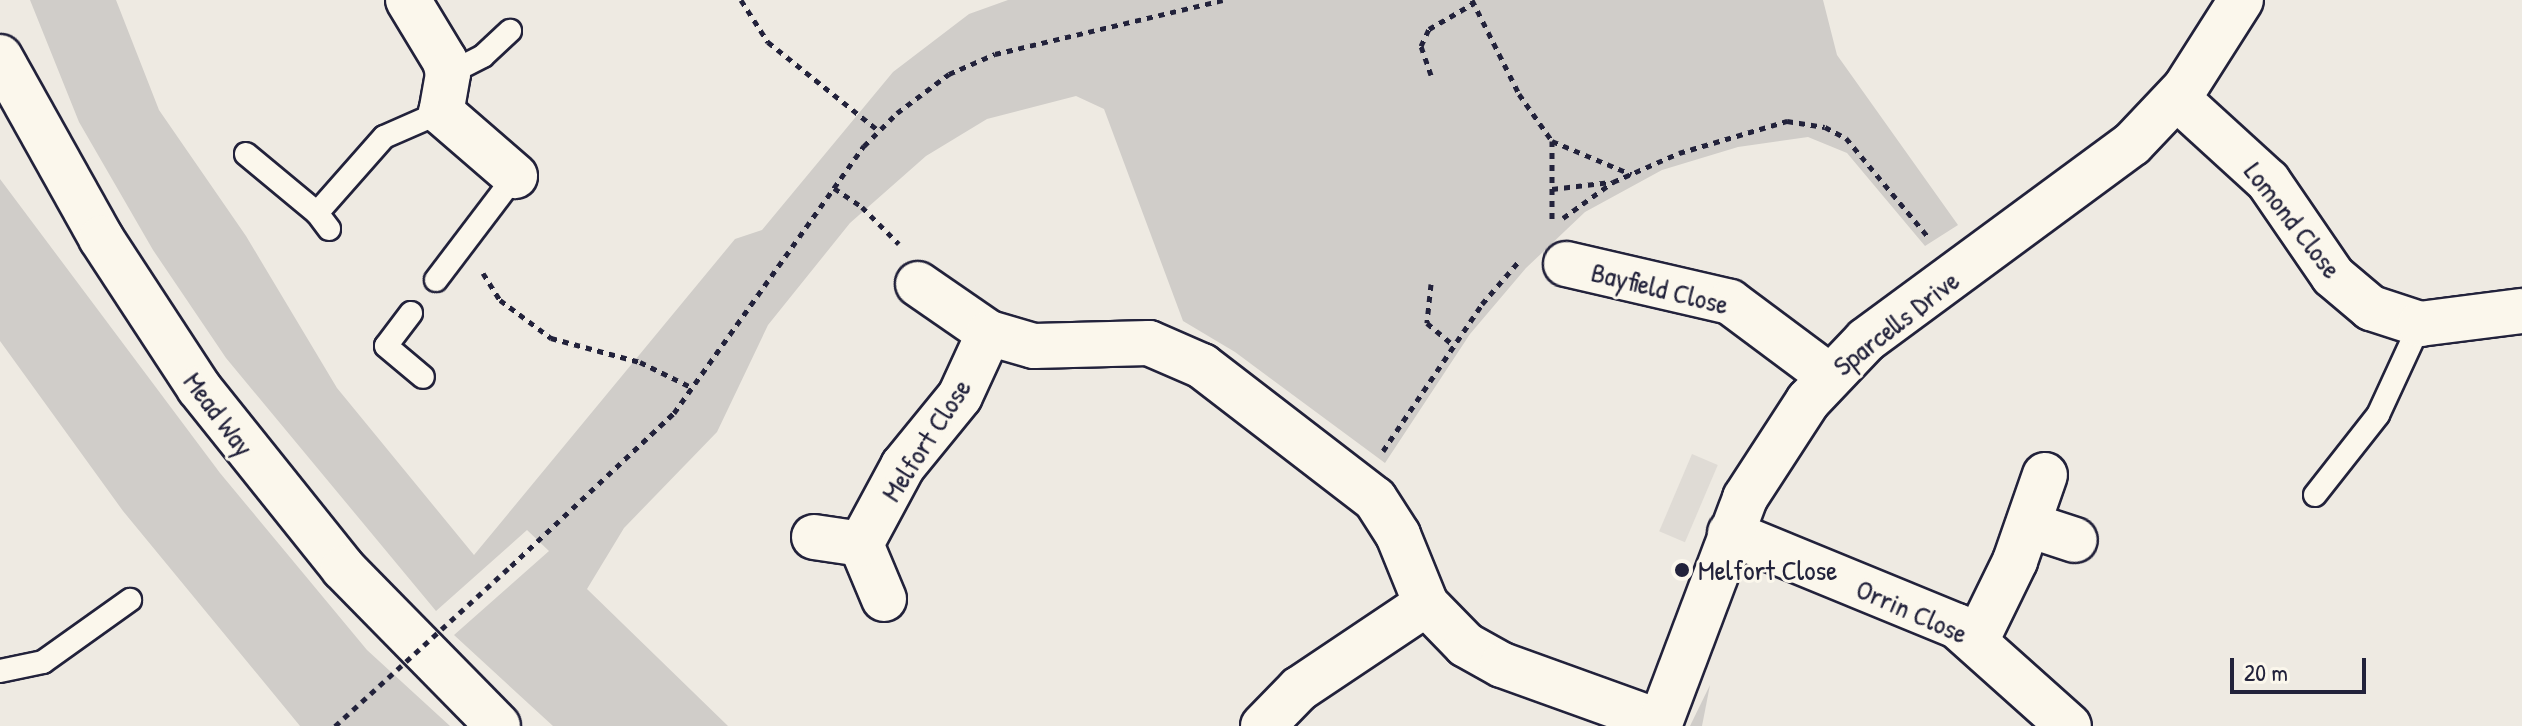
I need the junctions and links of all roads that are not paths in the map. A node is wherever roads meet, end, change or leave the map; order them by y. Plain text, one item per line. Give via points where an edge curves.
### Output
1 (408, 0) edge
2 (2241, 0) edge
3 (510, 31) dead end
4 (0, 57) edge
5 (445, 93) junction
6 (2177, 98) junction
7 (246, 154) dead end
8 (515, 176) joint
9 (1559, 245) road end
10 (436, 280) dead end
11 (918, 284) road end
12 (411, 313) dead end
13 (2520, 320) edge
14 (2420, 324) junction
15 (989, 333) junction
16 (1828, 375) junction
17 (423, 377) dead end
18 (2045, 475) dead end
19 (2315, 495) dead end
20 (2029, 525) junction
21 (1730, 533) junction
22 (814, 537) dead end
23 (2075, 540) dead end
24 (861, 544) junction
25 (884, 599) dead end
26 (130, 600) dead end
27 (1426, 604) junction
28 (1977, 639) junction
29 (0, 671) edge
30 (1660, 724) edge
31 (498, 726) edge
32 (1263, 726) edge
33 (2069, 726) edge

1 - 5 street via 434,38
2 - 6 street, Sparcells Drive
3 - 5 lane
4 - 31 street, Mead Way via 109,250 199,388 343,568
5 - 7 lane via 384,137 323,221
5 - 8 street
6 - 14 street, Lomond Close via 2268,181 2317,255 2350,292 2371,308
6 - 16 street, Sparcells Drive via 2088,182 1908,307
8 - 10 lane
9 - 16 street, Bayfield Close via 1730,302
11 - 15 street
12 - 17 lane via 386,346
13 - 14 street, Lomond Close
14 - 19 lane via 2378,415
15 - 24 street, Melfort Close via 960,396 903,466
15 - 27 street via 1034,346 1149,343 1202,366 1375,499 1398,535
16 - 21 street, Sparcells Drive via 1764,464
18 - 20 street
20 - 23 street
20 - 28 street
21 - 28 street, Orrin Close
21 - 30 street, Sparcells Drive
22 - 24 street
24 - 25 street
26 - 29 lane via 43,662
27 - 30 street via 1466,645 1502,665
27 - 32 street via 1299,689
28 - 33 street, Orrin Close

